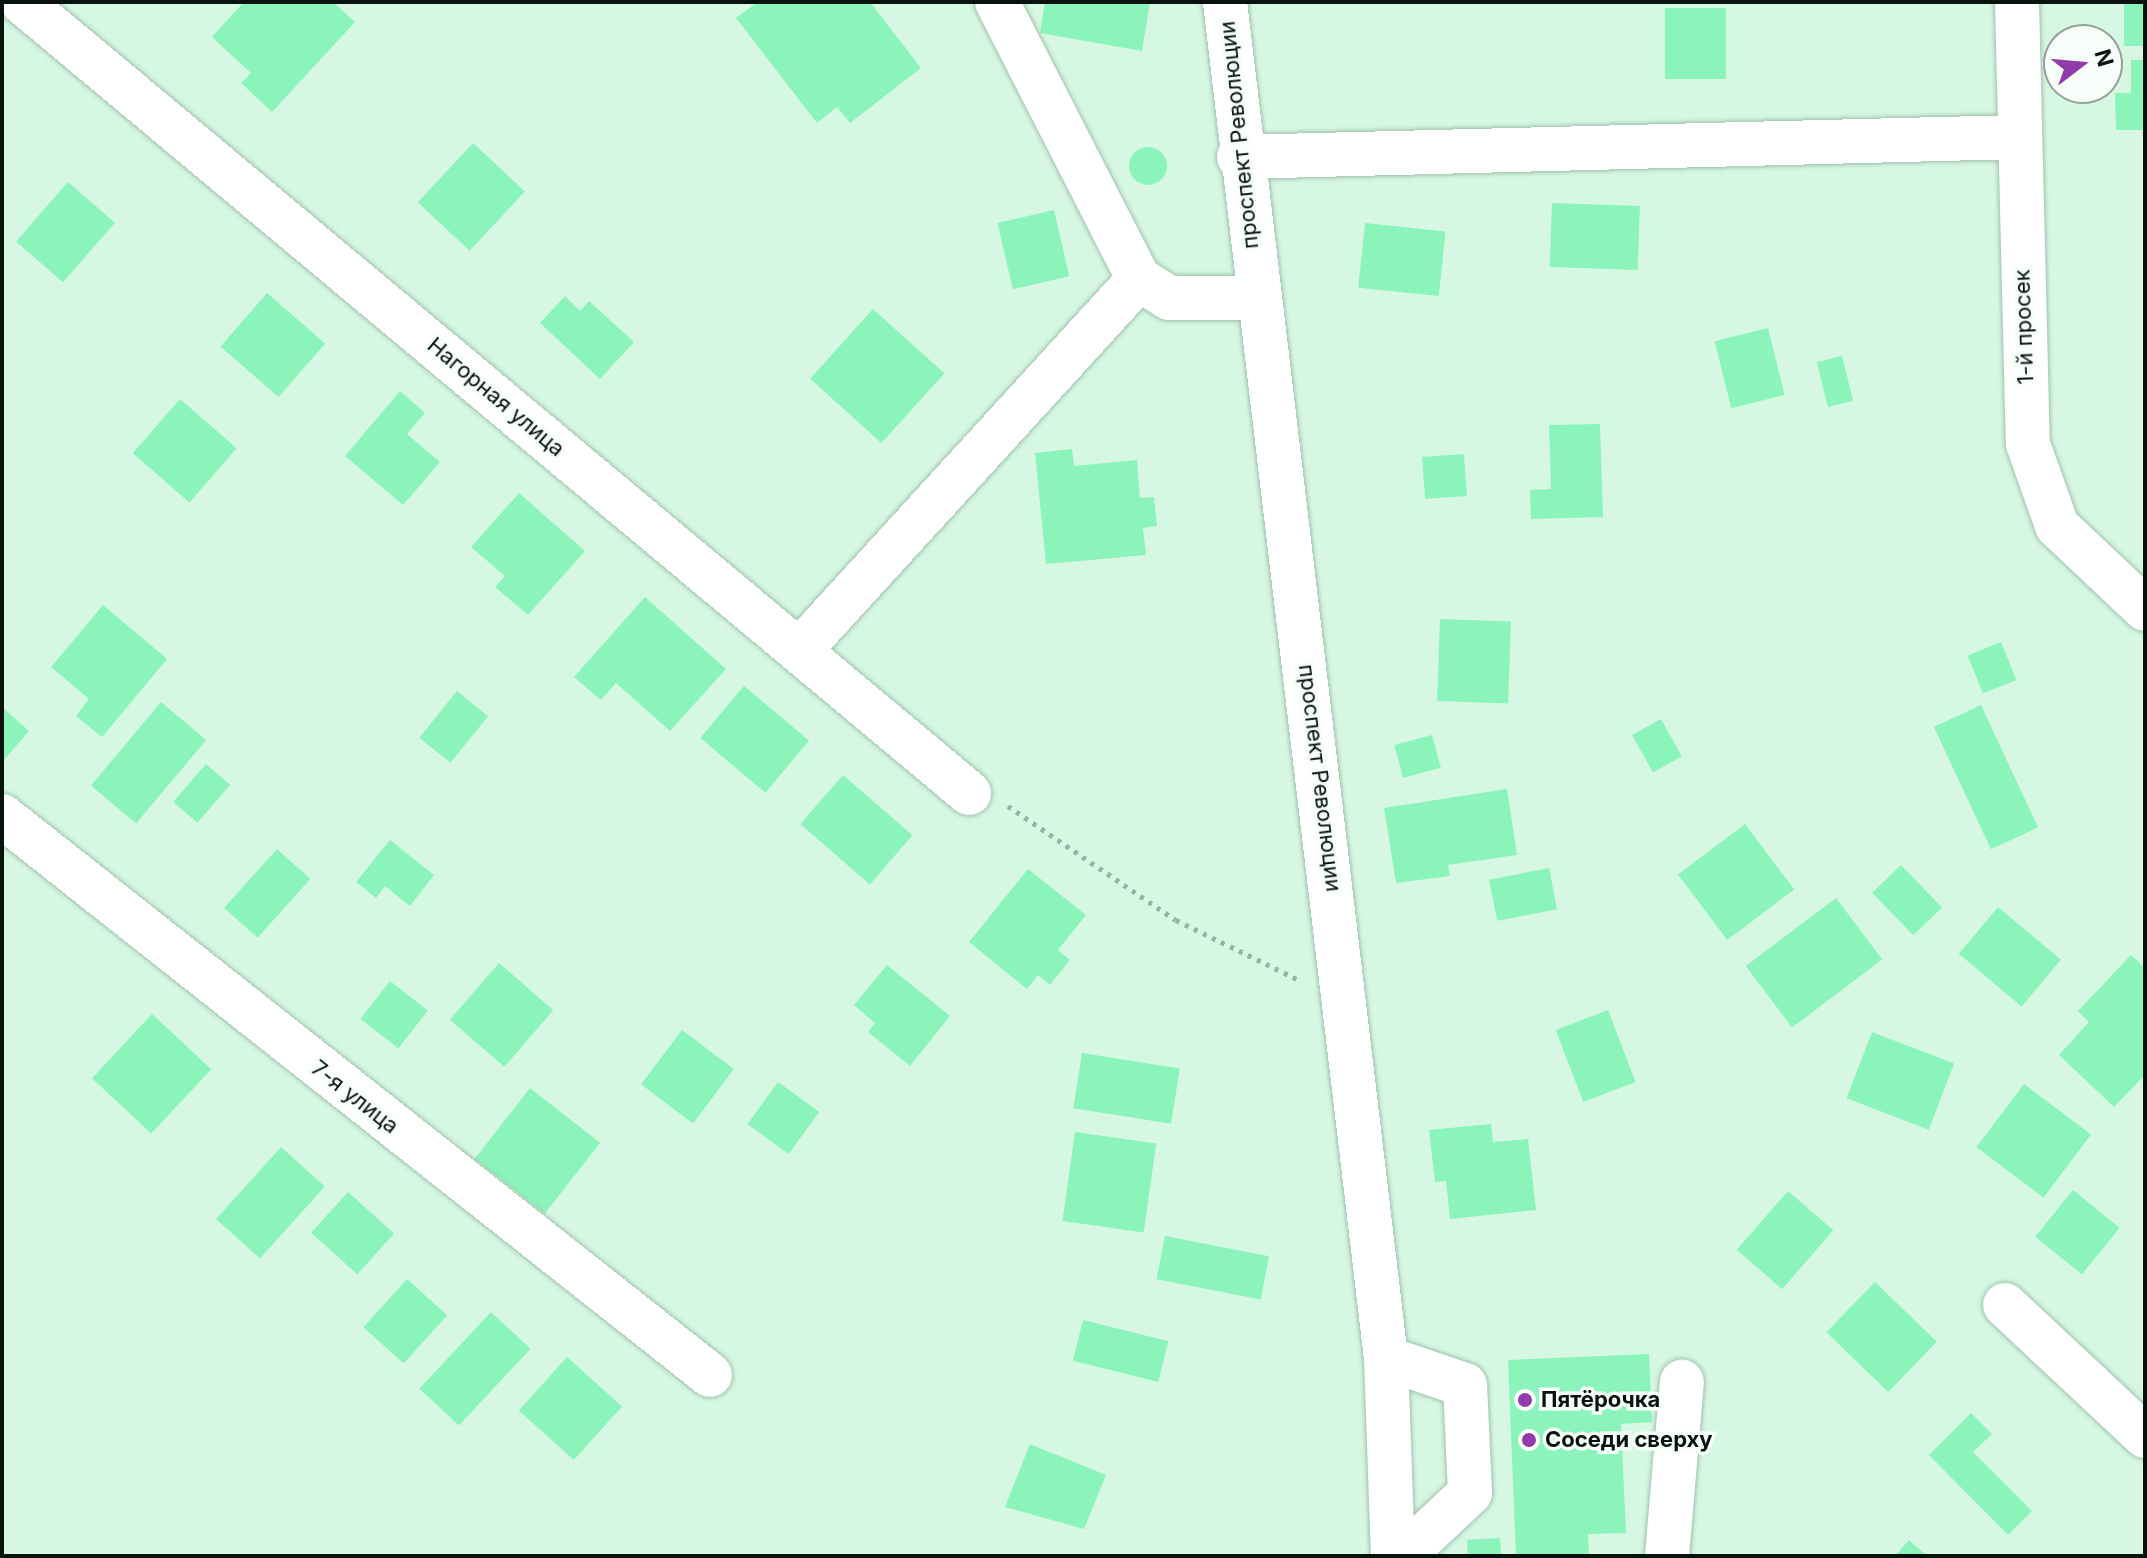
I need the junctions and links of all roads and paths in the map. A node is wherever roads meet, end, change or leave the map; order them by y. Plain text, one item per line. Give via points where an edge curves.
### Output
1 (22, 2) edge
2 (997, 2) edge
3 (1225, 2) edge
4 (2017, 2) edge
5 (2017, 137) junction
6 (1239, 157) junction
7 (1139, 279) junction
8 (1258, 298) junction
9 (2145, 609) edge
10 (800, 650) junction
11 (969, 793) joint
12 (2, 816) edge
13 (1347, 1004) junction
14 (2005, 1305) dead end
15 (1386, 1358) junction
16 (710, 1375) dead end
17 (1682, 1382) dead end
18 (2145, 1436) edge
19 (1393, 1556) edge
20 (1403, 1556) edge
21 (1667, 1556) edge

1 - 10 street, Нагорная улица
2 - 7 street
3 - 6 street, проспект Революции
4 - 5 street, 1-й просек
5 - 6 street
5 - 9 street, 1-й просек via 2028,444 2037,485 2057,526
6 - 8 street, проспект Революции
7 - 8 street via 1169,298
7 - 10 street
8 - 13 street, проспект Революции
10 - 11 street, Нагорная улица
11 - 13 path via 1001,802 1176,920
12 - 16 street, 7-я улица
13 - 15 street, проспект Революции
14 - 18 street
15 - 19 street, проспект Революции
15 - 20 street via 1465,1385 1470,1493
17 - 21 street

